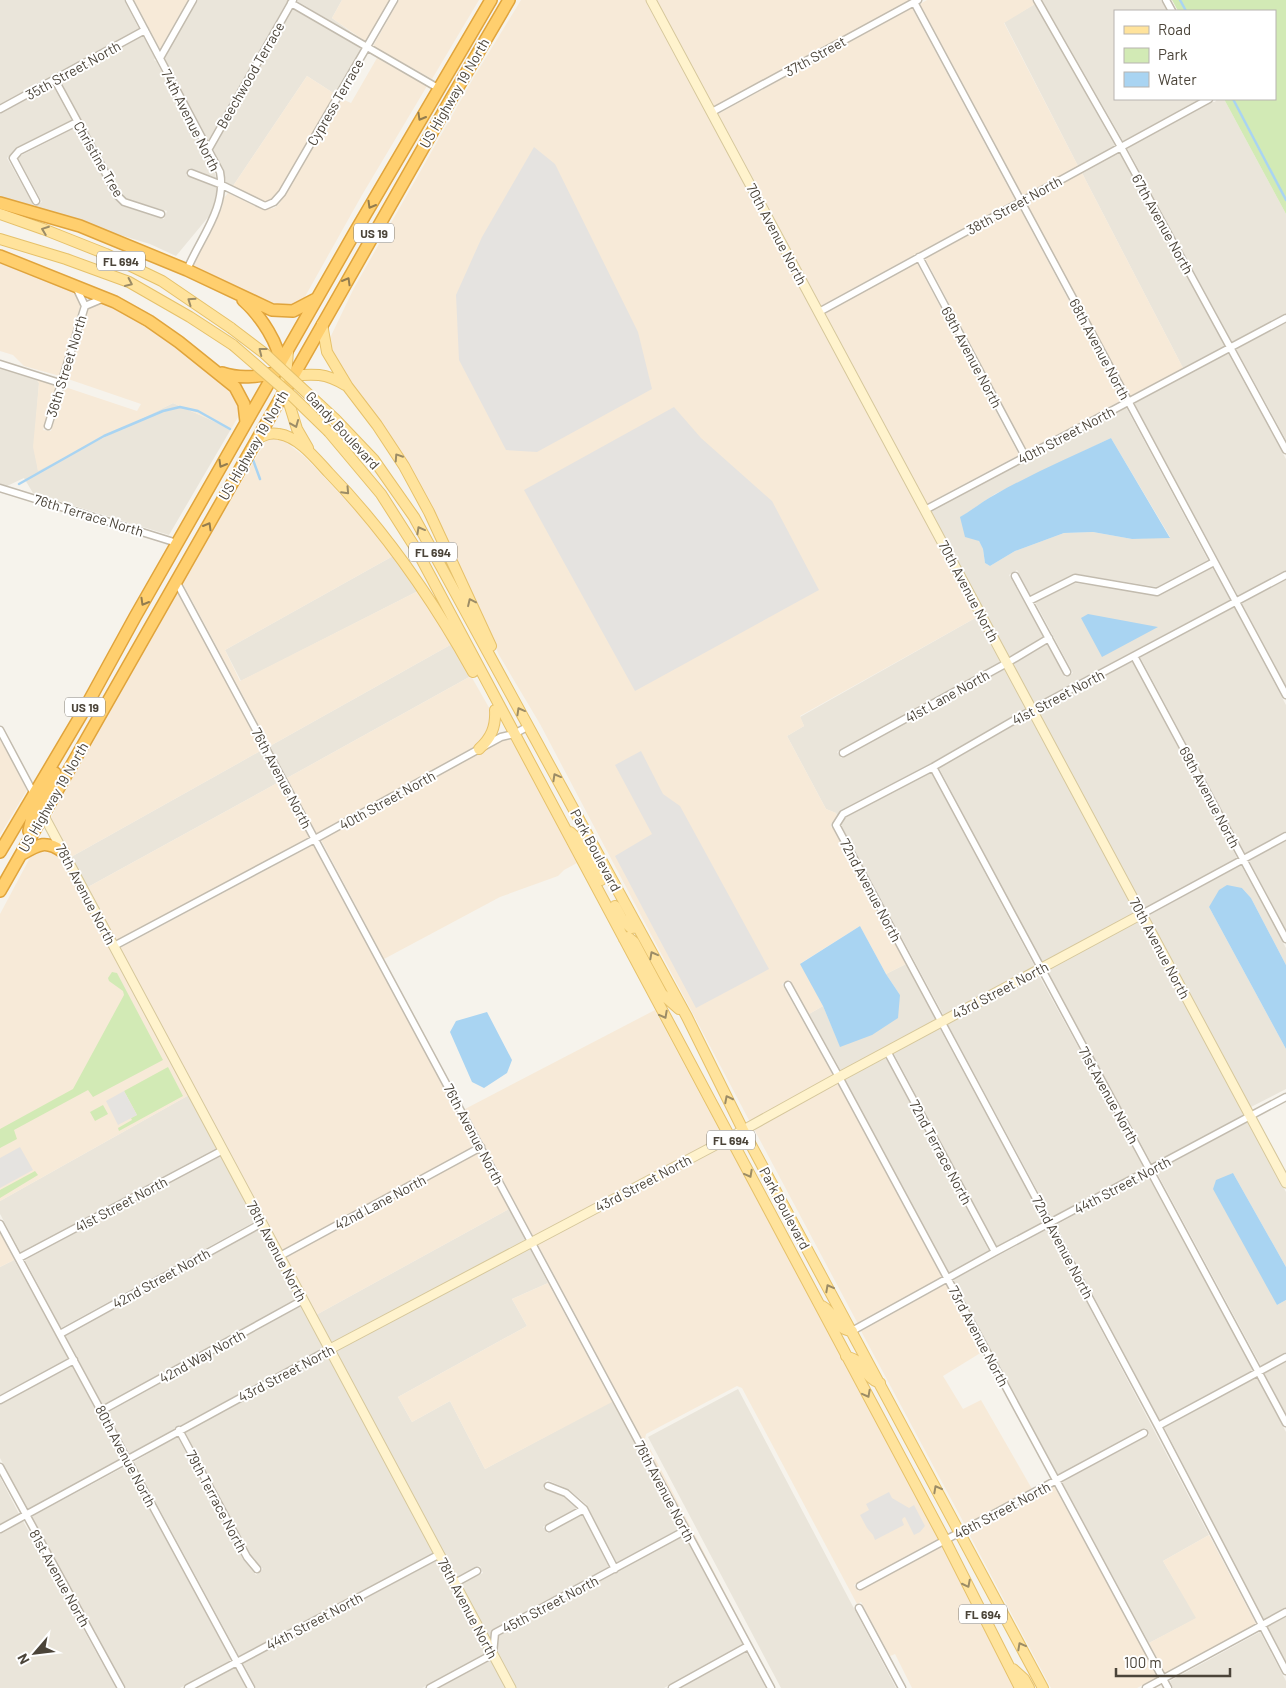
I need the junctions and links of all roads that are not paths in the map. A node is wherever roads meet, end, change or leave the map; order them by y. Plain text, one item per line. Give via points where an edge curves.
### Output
1 (129, 0) edge
2 (193, 0) edge
3 (394, 0) edge
4 (491, 0) edge
5 (509, 0) edge
6 (651, 0) edge
7 (1037, 0) edge
8 (916, 1) edge
9 (292, 2) edge
10 (145, 30) junction
11 (367, 48) junction
12 (457, 57) junction
13 (160, 58) junction
14 (55, 80) junction
15 (438, 88) junction
16 (451, 99) junction
17 (1207, 100) edge
18 (0, 109) edge
19 (712, 112) junction
20 (78, 122) junction
21 (438, 122) junction
22 (1121, 147) junction
23 (208, 150) junction
24 (191, 173) dead end
25 (222, 185) junction
26 (36, 201) dead end
27 (1021, 202) junction
28 (0, 203) edge
29 (0, 214) edge
30 (161, 214) dead end
31 (0, 239) edge
32 (0, 256) edge
33 (919, 257) junction
34 (187, 270) junction
35 (75, 286) junction
36 (234, 292) junction
37 (105, 298) junction
38 (316, 299) junction
39 (84, 306) junction
40 (819, 312) junction
41 (1286, 318) edge
42 (322, 324) junction
43 (1230, 348) junction
44 (0, 364) edge
45 (213, 370) junction
46 (283, 374) junction
47 (60, 383) junction
48 (348, 387) junction
49 (1128, 401) junction
50 (246, 422) junction
51 (48, 426) dead end
52 (257, 439) junction
53 (1286, 450) edge
54 (313, 456) junction
55 (1025, 456) junction
56 (0, 488) edge
57 (925, 510) junction
58 (177, 543) junction
59 (1214, 562) junction
60 (1286, 575) edge
61 (1015, 576) dead end
62 (176, 581) junction
63 (1029, 601) junction
64 (1236, 602) junction
65 (1049, 638) junction
66 (1134, 656) junction
67 (1007, 663) junction
68 (1067, 672) dead end
69 (512, 695) junction
70 (1286, 695) edge
71 (84, 710) junction
72 (495, 710) junction
73 (1032, 710) junction
74 (529, 726) junction
75 (0, 730) edge
76 (514, 734) junction
77 (479, 750) junction
78 (843, 753) dead end
79 (934, 767) junction
80 (34, 794) junction
81 (43, 814) junction
82 (562, 824) junction
83 (836, 825) joint
84 (1286, 836) edge
85 (315, 839) junction
86 (27, 843) junction
87 (0, 852) edge
88 (63, 852) junction
89 (20, 855) junction
90 (1243, 859) junction
91 (0, 891) edge
92 (1142, 914) junction
93 (638, 927) junction
94 (624, 939) junction
95 (1286, 939) edge
96 (114, 946) junction
97 (1040, 969) junction
98 (788, 985) dead end
99 (687, 1017) junction
100 (942, 1022) junction
101 (887, 1051) junction
102 (839, 1077) junction
103 (1286, 1097) edge
104 (1250, 1116) junction
105 (743, 1130) junction
106 (729, 1138) junction
107 (480, 1147) junction
108 (223, 1150) junction
109 (1150, 1170) junction
110 (1286, 1183) edge
111 (262, 1222) junction
112 (1050, 1223) junction
113 (0, 1224) edge
114 (531, 1242) junction
115 (995, 1252) junction
116 (280, 1256) junction
117 (19, 1258) junction
118 (947, 1278) junction
119 (304, 1300) junction
120 (819, 1305) junction
121 (852, 1331) junction
122 (60, 1334) junction
123 (330, 1349) junction
124 (846, 1356) junction
125 (1286, 1357) edge
126 (74, 1360) junction
127 (1259, 1372) junction
128 (881, 1384) junction
129 (0, 1400) edge
130 (101, 1411) junction
131 (1286, 1423) edge
132 (1158, 1426) junction
133 (179, 1430) junction
134 (1144, 1433) dead end
135 (128, 1460) junction
136 (0, 1468) edge
137 (1056, 1480) junction
138 (548, 1486) dead end
139 (584, 1509) junction
140 (25, 1515) junction
141 (549, 1528) dead end
142 (0, 1529) edge
143 (686, 1530) junction
144 (961, 1532) junction
145 (945, 1540) junction
146 (440, 1554) junction
147 (257, 1569) dead end
148 (614, 1569) junction
149 (477, 1571) dead end
150 (455, 1583) junction
151 (860, 1586) dead end
152 (859, 1608) dead end
153 (1286, 1612) edge
154 (1261, 1626) junction
155 (748, 1646) junction
156 (493, 1654) junction
157 (237, 1662) junction
158 (1008, 1666) junction
159 (1286, 1671) edge
160 (1163, 1678) junction
161 (121, 1688) edge
162 (188, 1688) edge
163 (251, 1688) edge
164 (430, 1688) edge
165 (510, 1688) edge
166 (672, 1688) edge
167 (771, 1688) edge
168 (902, 1688) edge
169 (1020, 1688) edge
170 (1029, 1688) edge
171 (1043, 1688) edge
172 (1146, 1688) edge
173 (1168, 1688) edge

1 - 10 street, 74th Avenue North
2 - 13 street
3 - 11 street, Cypress Terrace
4 - 12 highway, US Highway 19 North / US 19
5 - 16 highway, US Highway 19 North / US 19
6 - 19 street, 70th Avenue North
7 - 22 street, 67th Avenue North
8 - 19 street, 37th Street
8 - 27 street, 68th Avenue North
9 - 11 street
9 - 23 street, Beechwood Terrace
10 - 13 street, 74th Avenue North
10 - 14 street, 35th Street North
11 - 15 street
11 - 25 street, Cypress Terrace via 274,202 265,206
12 - 15 highway, US Highway 19 North / US 19
12 - 16 highway
13 - 23 street, 74th Avenue North
14 - 18 street, 35th Street North
14 - 20 street, Christine Tree
15 - 21 highway via 442,104
15 -> 38 highway, US Highway 19 North / US 19
16 - 21 highway, US Highway 19 North / US 19
17 - 22 street, 38th Street North
19 - 40 street, 70th Avenue North
20 - 26 street via 13,158
20 - 30 street, Christine Tree via 118,196 124,202
42 -> 21 highway, US Highway 19 North / US 19
22 - 27 street, 38th Street North
22 - 43 street, 67th Avenue North
23 - 25 street, 74th Avenue North via 220,172
24 - 25 street
25 - 34 street, 74th Avenue North via 218,206
27 - 33 street, 38th Street North
27 - 49 street, 68th Avenue North
28 - 34 highway via 80,226
69 -> 29 main road, Gandy Boulevard / FL 694, bridge via 414,517 374,460 336,420 264,353 162,281 97,251
31 -> 76 main road, Gandy Boulevard / FL 694, bridge via 66,258 129,282 233,345 293,397 329,432 381,494 416,549
32 - 35 highway
33 - 40 street, 38th Street North
33 - 55 street, 69th Avenue North
34 - 36 highway
35 - 37 highway
35 - 39 street, 36th Street North
36 - 38 highway via 272,310 283,311 300,308
36 - 46 highway via 254,309 265,324
37 - 39 street, 36th Street North
37 - 45 highway via 149,321
38 - 46 highway, US Highway 19 North / US 19 via 288,349
39 - 47 street, 36th Street North
40 - 57 street, 70th Avenue North
41 - 43 street, 40th Street North
42 - 46 highway, US Highway 19 North / US 19 via 302,359
42 - 48 main road via 327,352
43 - 49 street, 40th Street North
43 - 53 street, 67th Avenue North
44 - 47 street
45 - 46 highway via 249,378
45 - 50 highway via 240,395
46 - 48 main road via 318,374
46 - 50 highway, US Highway 19 North / US 19 via 267,387
46 - 52 highway, US Highway 19 North / US 19 via 278,402
46 -> 54 main road via 297,429
47 - 51 street, 36th Street North
69 -> 48 main road via 426,504 377,424
49 - 55 street, 40th Street North
49 - 59 street, 68th Avenue North
50 -> 58 highway, US Highway 19 North / US 19
52 - 54 main road via 269,433 280,434
62 -> 52 highway, US Highway 19 North / US 19
54 -> 72 main road via 372,520 404,564
55 - 57 street, 40th Street North
56 - 58 street, 76th Terrace North
57 - 67 street, 70th Avenue North
58 -> 71 highway, US Highway 19 North / US 19
59 - 63 street via 1157,592 1075,578
59 - 64 street, 68th Avenue North
60 - 64 street, 41st Street North
61 - 63 street
62 - 81 highway, US Highway 19 North / US 19
62 - 85 street, 76th Avenue North
63 - 65 street
64 - 66 street, 41st Street North
64 - 70 street, 68th Avenue North
65 - 67 street, 41st Lane North
65 - 68 street
66 - 73 street, 41st Street North
66 - 90 street, 69th Avenue North
67 - 73 street, 70th Avenue North
67 - 78 street, 41st Lane North
74 -> 69 main road, Gandy Boulevard / FL 694
71 - 80 highway, US Highway 19 North / US 19
71 - 81 highway via 82,723 42,797
72 - 76 main road via 502,724
72 - 77 main road via 492,734
73 - 79 street, 41st Street North
73 - 92 street, 70th Avenue North
74 - 76 street, 40th Street North
93 -> 74 main road, Park Boulevard / FL 694
75 - 80 street
76 - 77 street, 40th Street North via 501,737
76 - 82 main road, Park Boulevard / FL 694
77 - 85 street, 40th Street North
79 - 83 street, 41st Street North via 843,814
79 - 97 street, 71st Avenue North
80 - 86 highway
80 - 87 highway, US Highway 19 North / US 19
81 - 86 highway, US Highway 19 North / US 19
81 - 88 street, 78th Avenue North
82 - 93 main road via 579,840 622,919 632,928
82 - 94 main road, Park Boulevard / FL 694
83 - 100 street, 72nd Avenue North
84 - 90 street, 43rd Street North
85 - 96 street, 40th Street North
85 - 107 street, 76th Avenue North
86 - 89 highway, US Highway 19 North / US 19
88 - 89 highway via 46,844 36,845
88 - 96 street, 78th Avenue North
89 - 91 highway, US Highway 19 North / US 19
90 - 92 street, 43rd Street North
90 - 95 street, 69th Avenue North
92 - 97 street, 43rd Street North
92 - 104 street, 70th Avenue North
99 -> 93 main road, Park Boulevard / FL 694
94 - 99 main road via 628,937 634,942 662,994
94 -> 106 main road, Park Boulevard / FL 694
96 - 108 street, 78th Avenue North
97 - 100 street, 43rd Street North
97 - 109 street, 71st Avenue North
98 - 102 street, 73rd Avenue North
105 -> 99 main road, Park Boulevard / FL 694
100 - 101 street, 43rd Street North
100 - 112 street, 72nd Avenue North
101 - 102 street, 43rd Street North
101 - 115 street, 72nd Terrace North
102 - 105 street, 43rd Street North
102 - 118 street, 73rd Avenue North
103 - 104 street, 44th Street North
104 - 109 street, 44th Street North
104 - 110 street, 70th Avenue North
105 - 106 street, 43rd Street North
121 -> 105 main road, Park Boulevard / FL 694
106 - 114 street, 43rd Street North
106 -> 120 main road, Park Boulevard / FL 694
107 - 114 street, 76th Avenue North
107 - 116 street, 42nd Lane North
108 - 111 street, 78th Avenue North
108 - 117 street, 41st Street North
109 - 112 street, 44th Street North
109 - 127 street, 71st Avenue North
111 - 116 street, 78th Avenue North
111 - 122 street, 42nd Street North
112 - 115 street, 44th Street North
112 - 132 street, 72nd Avenue North
113 - 117 street, 80th Avenue North
114 - 123 street, 43rd Street North
114 - 143 street, 76th Avenue North
115 - 118 street, 44th Street North
116 - 119 street, 78th Avenue North
117 - 122 street, 80th Avenue North
118 - 121 street, 44th Street North
118 - 137 street, 73rd Avenue North
119 - 123 street, 78th Avenue North
119 - 130 street, 42nd Way North
120 - 121 main road via 828,1309 840,1327
120 - 124 main road, Park Boulevard / FL 694
121 - 128 main road, Park Boulevard / FL 694
122 - 126 street, 80th Avenue North
123 - 133 street, 43rd Street North
123 - 146 street, 78th Avenue North
124 - 128 main road via 857,1361 868,1376
124 -> 145 main road, Park Boulevard / FL 694
125 - 127 street
126 - 129 street
126 - 130 street, 80th Avenue North
127 - 131 street, 71st Avenue North
127 - 132 street
144 -> 128 main road, Park Boulevard / FL 694
130 - 135 street, 80th Avenue North
132 - 154 street, 72nd Avenue North
133 - 135 street, 43rd Street North
133 - 147 street, 79th Terrace North via 247,1557
134 - 137 street, 46th Street North
135 - 140 street, 43rd Street North
135 - 157 street, 80th Avenue North
136 - 140 street, 81st Avenue North
137 - 144 street, 46th Street North
137 - 160 street, 73rd Avenue North
138 - 139 street via 566,1493
139 - 141 street
139 - 148 street
140 - 142 street, 43rd Street North
140 - 161 street, 81st Avenue North
143 - 148 street, 45th Street North
143 - 155 street, 76th Avenue North
144 - 145 street, 46th Street North
171 -> 144 main road, Park Boulevard / FL 694
145 - 151 street, 46th Street North
145 -> 158 main road, Park Boulevard / FL 694
146 - 150 street, 78th Avenue North
146 - 157 street, 44th Street North
148 - 156 street, 45th Street North via 495,1633
149 - 150 street
150 - 156 street, 78th Avenue North
152 - 168 street
153 - 154 street
154 - 159 street, 72nd Avenue North
154 - 160 street
155 - 166 street
155 - 167 street, 76th Avenue North
156 - 164 street
156 - 165 street, 78th Avenue North
157 - 162 street, 44th Street North
157 - 163 street, 80th Avenue North
158 - 169 main road, Park Boulevard / FL 694
158 - 170 main road via 1024,1679
160 - 172 street
160 - 173 street, 73rd Avenue North

